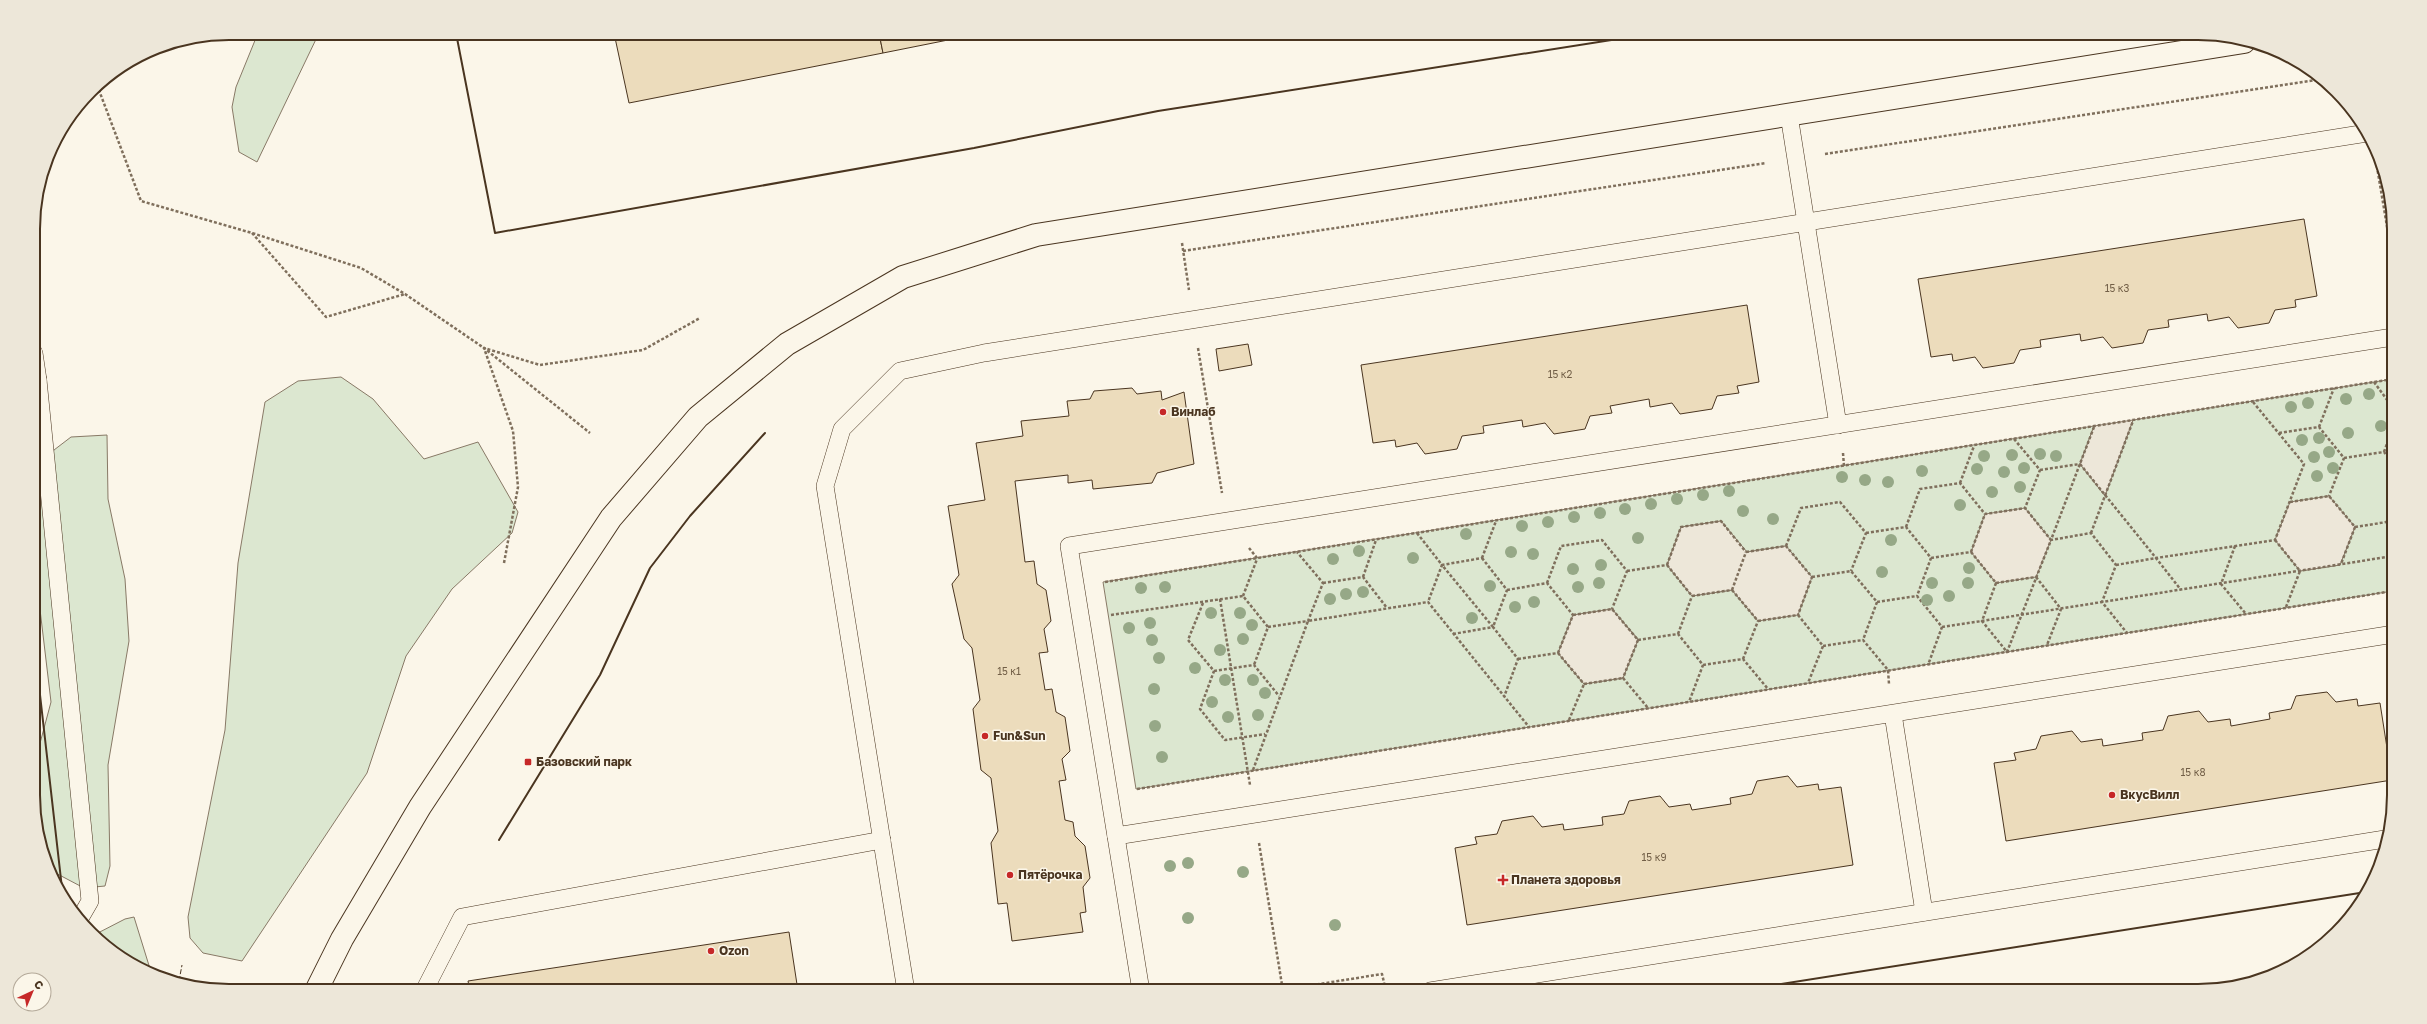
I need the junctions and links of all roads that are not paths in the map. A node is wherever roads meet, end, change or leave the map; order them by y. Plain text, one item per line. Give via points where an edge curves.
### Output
1 (2233, 44) edge
2 (1789, 115) junction
3 (2362, 134) edge
4 (1806, 222) junction
5 (2387, 338) edge
6 (40, 420) edge
7 (1838, 425) junction
8 (2387, 635) edge
9 (1893, 714) junction
10 (1116, 836) junction
11 (882, 840) junction
12 (2382, 841) edge
13 (1924, 912) junction
14 (82, 914) edge
15 (320, 984) edge
16 (428, 984) edge
17 (905, 984) edge
18 (1139, 984) edge
19 (1474, 984) edge

1 - 2 street
2 - 4 lane
2 - 15 street via 1036,235 903,277 787,344 698,417 611,518 420,807 342,939
3 - 4 lane
4 - 7 lane
4 - 11 lane via 984,353 900,371 842,429 825,486
5 - 7 lane
6 - 14 lane via 90,901
7 - 10 lane via 1069,546
8 - 9 lane
9 - 10 lane
9 - 13 lane
10 - 18 lane
11 - 16 lane via 462,917
11 - 17 lane
12 - 13 lane
13 - 19 lane

